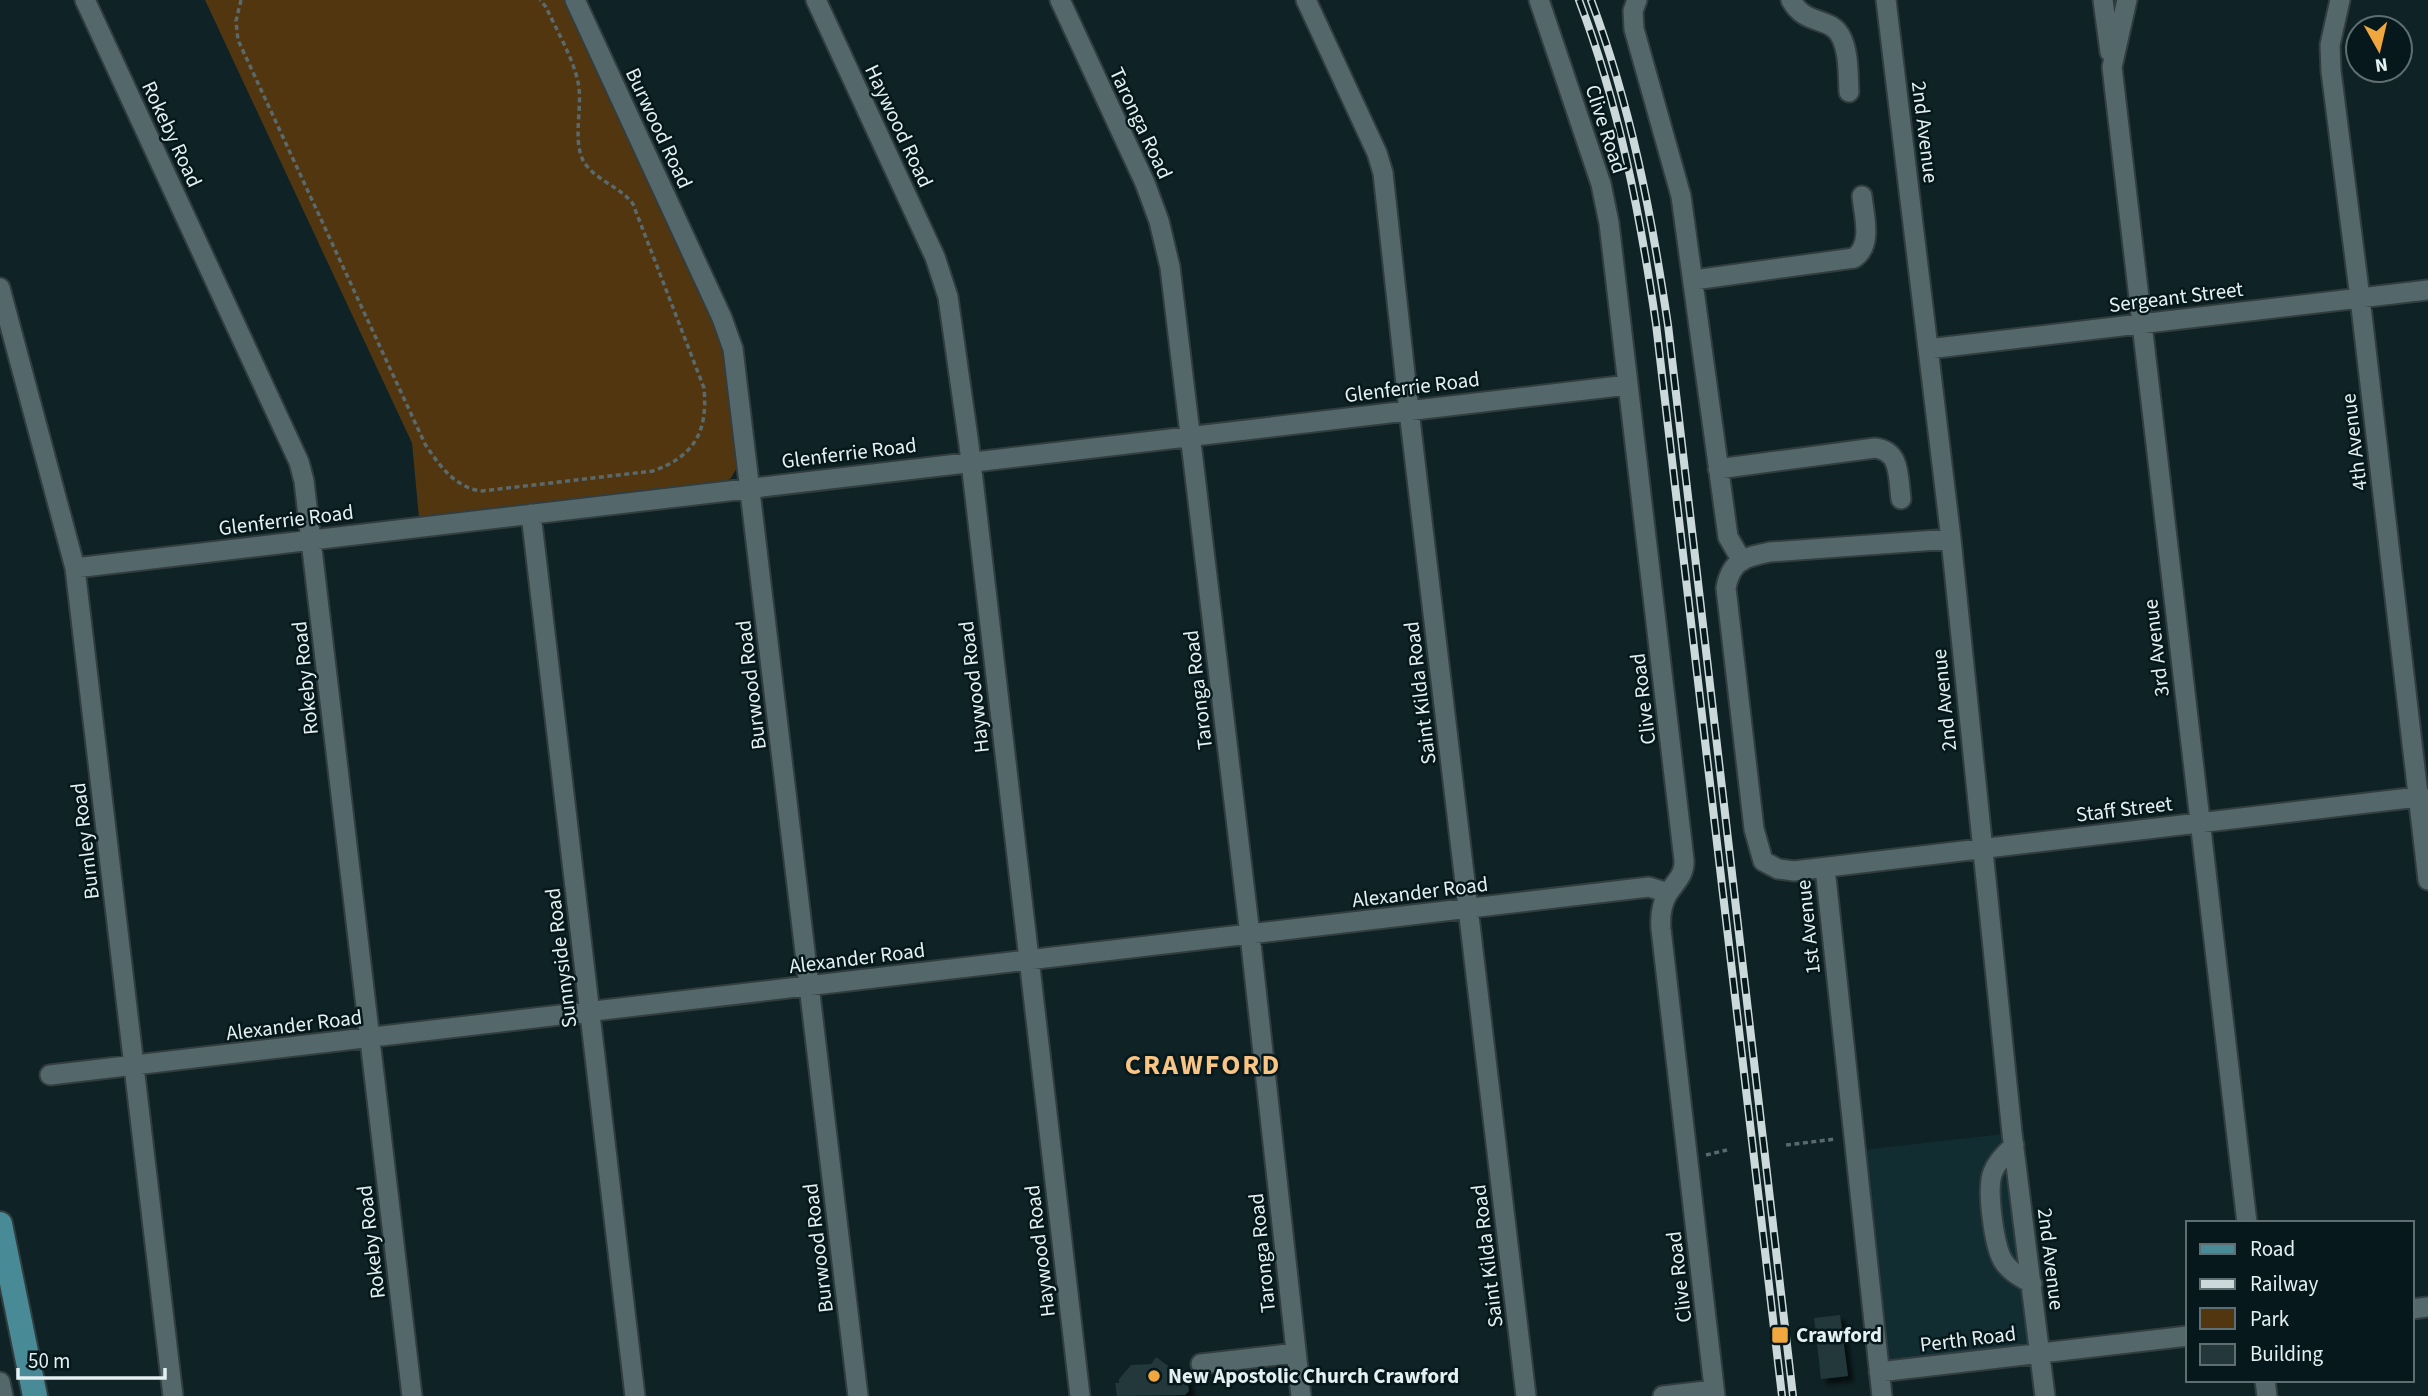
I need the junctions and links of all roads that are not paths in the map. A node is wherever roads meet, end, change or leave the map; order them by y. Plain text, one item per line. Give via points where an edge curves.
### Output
1 (85, 0) edge
2 (575, 0) edge
3 (816, 0) edge
4 (1060, 0) edge
5 (1306, 0) edge
6 (1539, 0) edge
7 (1637, 0) edge
8 (1791, 0) edge
9 (1885, 0) edge
10 (2103, 0) edge
11 (2127, 0) edge
12 (2340, 0) edge
13 (2112, 67) junction
14 (1849, 92) dead end
15 (1862, 196) dead end
16 (1694, 280) junction
17 (0, 288) edge
18 (2428, 290) edge
19 (2360, 298) junction
20 (2142, 324) junction
21 (1928, 349) junction
22 (1628, 385) junction
23 (1409, 411) junction
24 (1190, 436) junction
25 (971, 462) junction
26 (1718, 469) junction
27 (751, 488) junction
28 (1901, 499) dead end
29 (531, 514) junction
30 (312, 540) junction
31 (1951, 540) junction
32 (1742, 561) junction
33 (75, 568) junction
34 (2423, 798) edge
35 (2200, 823) junction
36 (1981, 849) junction
37 (1825, 868) junction
38 (2428, 880) edge
39 (1668, 893) junction
40 (1468, 909) junction
41 (1250, 935) junction
42 (1028, 961) junction
43 (810, 987) junction
44 (591, 1013) junction
45 (370, 1039) junction
46 (134, 1067) junction
47 (50, 1075) dead end
48 (2014, 1145) junction
49 (2247, 1221) edge
50 (0, 1224) edge
51 (2032, 1284) junction
52 (2186, 1336) edge
53 (1296, 1353) junction
54 (2040, 1353) junction
55 (1201, 1364) dead end
56 (1879, 1373) junction
57 (0, 1382) edge
58 (1715, 1393) edge
59 (3, 1396) edge
60 (35, 1396) edge
61 (173, 1396) edge
62 (412, 1396) edge
63 (635, 1396) edge
64 (858, 1396) edge
65 (1080, 1396) edge
66 (1301, 1396) edge
67 (1526, 1396) edge
68 (1663, 1396) edge
69 (1882, 1396) edge
70 (2045, 1396) edge

1 - 30 street, Rokeby Road via 299,462
2 - 27 street, Burwood Road via 728,334 736,363
3 - 25 street, Haywood Road via 940,270 950,305
4 - 24 street, Taronga Road via 1161,228 1170,267
5 - 23 street, Saint Kilda Road via 1383,173
6 - 22 street, Clive Road via 1606,203
7 - 16 street via 1634,29 1676,174
8 - 14 street via 1804,16 1829,25 1841,36
9 - 21 street, 2nd Avenue
10 - 13 street, 3rd Avenue
11 - 13 street, 3rd Avenue
12 - 19 street, 4th Avenue via 2330,45
13 - 20 street, 3rd Avenue
15 - 16 street via 1865,246 1854,258
16 - 26 street
17 - 33 street, Burnley Road
18 - 19 street, Sergeant Street
19 - 20 street, Sergeant Street
19 - 34 street, 4th Avenue
20 - 21 street, Sergeant Street
20 - 35 street, 3rd Avenue
21 - 31 street, 2nd Avenue
22 - 23 street, Glenferrie Road
22 - 39 street, Clive Road via 1684,860 1683,872
23 - 24 street, Glenferrie Road
23 - 40 street, Saint Kilda Road
24 - 25 street, Glenferrie Road
24 - 41 street, Taronga Road
25 - 27 street, Glenferrie Road
25 - 42 street, Haywood Road
26 - 28 street via 1885,449 1896,466
26 - 32 street via 1728,537
27 - 29 street, Glenferrie Road
27 - 43 street, Burwood Road
29 - 30 street, Glenferrie Road
29 - 44 street, Sunnyside Road
30 - 33 street, Glenferrie Road
30 - 45 street, Rokeby Road
31 - 32 street via 1770,552
31 - 36 street, 2nd Avenue
32 - 37 street, 1st Avenue via 1728,575 1726,588 1758,846 1763,861 1778,869
33 - 46 street, Burnley Road
34 - 35 street, Staff Street
34 - 38 street, 4th Avenue
35 - 36 street, Staff Street
35 - 49 street, 3rd Avenue
36 - 37 street, Staff Street
36 - 48 street, 2nd Avenue
37 - 56 street, 1st Avenue
39 - 40 street, Alexander Road via 1649,887
39 - 58 street, Clive Road via 1661,929
40 - 41 street, Alexander Road
40 - 67 street, Saint Kilda Road
41 - 42 street, Alexander Road
41 - 53 street, Taronga Road
42 - 43 street, Alexander Road
42 - 65 street, Haywood Road
43 - 44 street, Alexander Road
43 - 64 street, Burwood Road
44 - 45 street, Alexander Road
44 - 63 street, Sunnyside Road
45 - 46 street, Alexander Road
45 - 62 street, Rokeby Road
46 - 47 street, Alexander Road
46 - 61 street, Burnley Road
48 - 51 street, 2nd Avenue
48 - 51 street via 1992,1174 1996,1242 2003,1261
50 - 60 main road
51 - 54 street, 2nd Avenue
52 - 54 street, Perth Road
53 - 55 street
53 - 66 street, Taronga Road
54 - 56 street, Perth Road
54 - 70 street, 2nd Avenue
56 - 69 street, 1st Avenue
57 - 59 street
58 - 68 street

